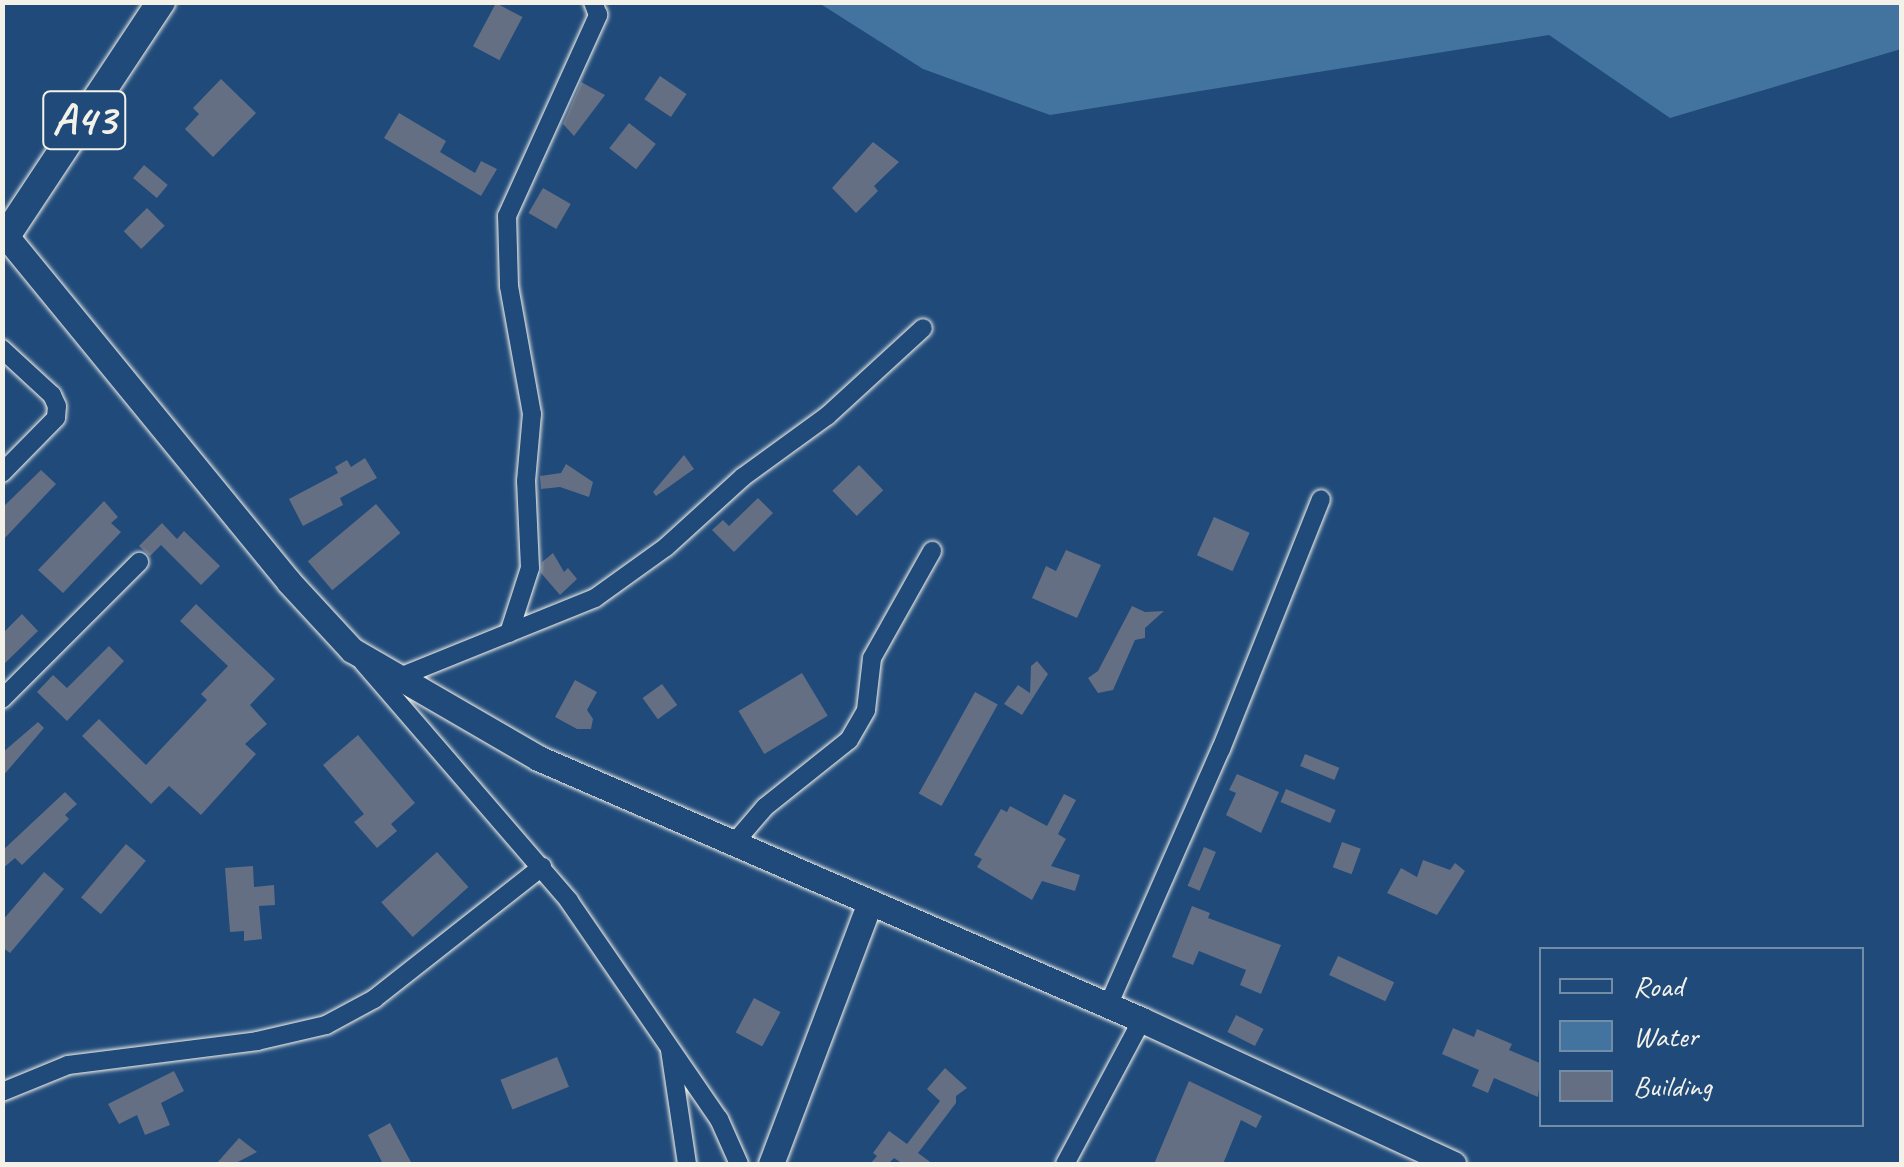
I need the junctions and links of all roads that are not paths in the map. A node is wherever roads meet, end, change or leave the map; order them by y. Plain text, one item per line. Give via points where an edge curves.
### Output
1 (161, 2) edge
2 (593, 2) edge
3 (4, 235) edge
4 (924, 328) dead end
5 (2, 350) edge
6 (2, 473) edge
7 (1321, 499) dead end
8 (932, 551) dead end
9 (140, 562) dead end
10 (509, 633) junction
11 (352, 650) junction
12 (398, 678) junction
13 (2, 698) edge
14 (735, 842) junction
15 (542, 868) junction
16 (869, 905) junction
17 (1108, 1006) junction
18 (1142, 1020) junction
19 (669, 1045) junction
20 (2, 1092) edge
21 (687, 1164) edge
22 (739, 1164) edge
23 (771, 1164) edge
24 (1065, 1164) edge
25 (1453, 1164) edge

1 - 3 main road, A43
2 - 10 street via 598,16 507,216 509,286 532,414 526,481 530,568
3 - 11 street
4 - 10 street via 666,547 595,598
5 - 6 street via 58,406 56,418
7 - 17 street
8 - 14 street via 872,658 866,710 849,740 765,807
9 - 13 street
10 - 12 street
11 - 12 street
11 - 15 street
12 - 14 street via 538,758
14 - 16 street
15 - 19 street
15 - 20 street via 374,999 326,1025 257,1041 68,1065
16 - 17 street
16 - 23 street
17 - 18 street
18 - 24 street
18 - 25 street
19 - 21 street
19 - 22 street via 719,1119

